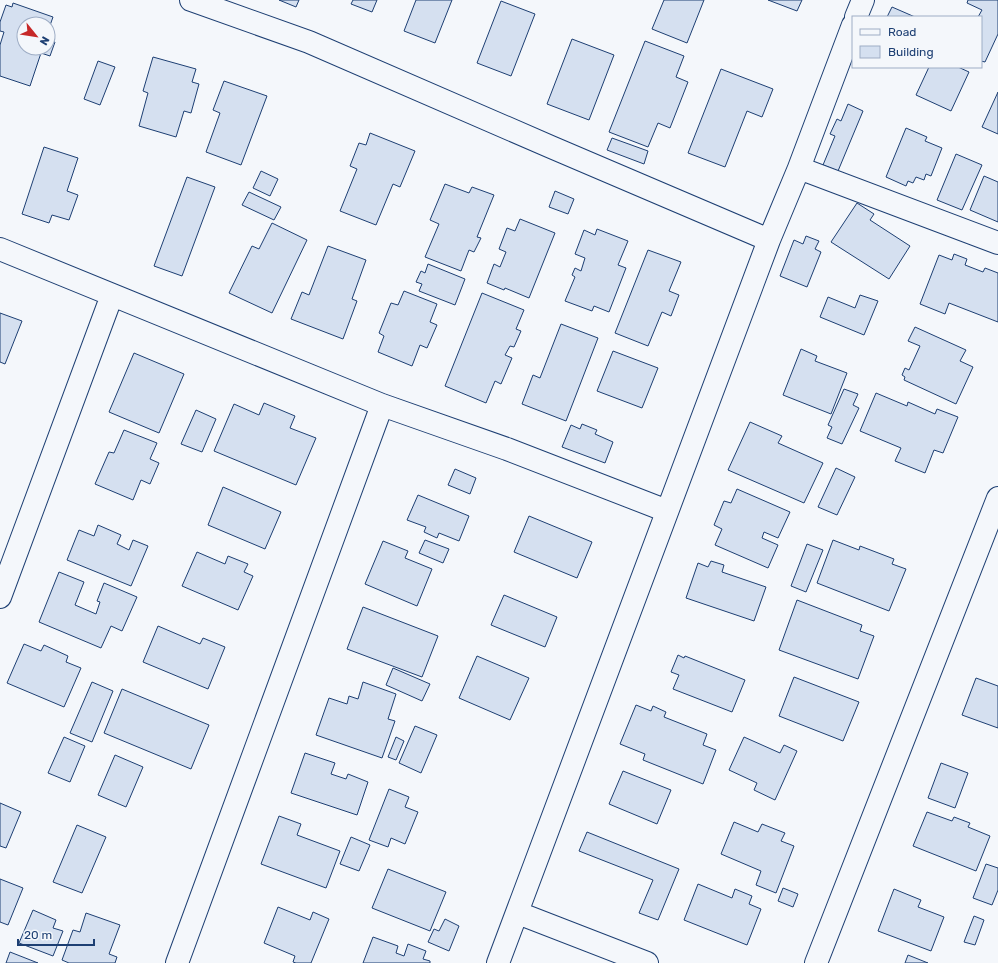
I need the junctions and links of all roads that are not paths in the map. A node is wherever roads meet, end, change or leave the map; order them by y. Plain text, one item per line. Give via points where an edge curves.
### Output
1 (191, 0) edge
2 (862, 0) edge
3 (856, 16) edge
4 (852, 28) edge
5 (799, 168) junction
6 (769, 240) junction
7 (998, 243) edge
8 (0, 248) edge
9 (112, 295) junction
10 (382, 405) junction
11 (998, 498) edge
12 (667, 511) junction
13 (0, 597) edge
14 (518, 913) junction
15 (177, 963) edge
16 (498, 963) edge
17 (647, 963) edge
18 (816, 963) edge

1 - 6 street via 309,42
2 - 3 street
4 - 5 street
5 - 6 street
5 - 7 street
6 - 12 street
8 - 9 street
9 - 10 street
9 - 13 street
10 - 12 street via 507,449
10 - 15 street
11 - 18 street
12 - 14 street
14 - 16 street
14 - 17 street

